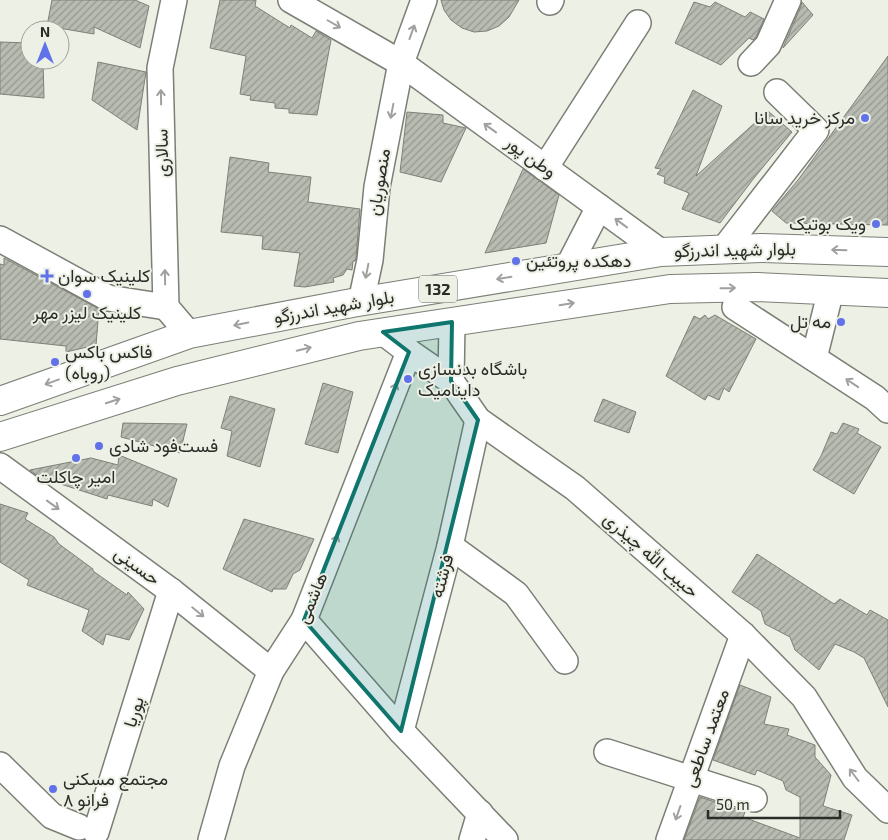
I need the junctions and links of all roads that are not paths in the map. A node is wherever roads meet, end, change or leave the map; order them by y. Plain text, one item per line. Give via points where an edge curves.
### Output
1 (174, 0) edge
2 (291, 0) edge
3 (424, 0) edge
4 (788, 0) edge
5 (638, 23) dead end
6 (401, 63) junction
7 (751, 63) dead end
8 (777, 92) dead end
9 (545, 168) junction
10 (599, 207) junction
11 (0, 239) edge
12 (724, 249) junction
13 (661, 252) junction
14 (888, 252) edge
15 (568, 267) junction
16 (831, 290) junction
17 (888, 293) edge
18 (361, 302) junction
19 (166, 307) junction
20 (734, 307) dead end
21 (452, 322) junction
22 (383, 332) junction
23 (178, 338) junction
24 (409, 352) junction
25 (814, 358) junction
26 (177, 381) junction
27 (451, 381) junction
28 (0, 401) edge
29 (888, 410) edge
30 (478, 420) junction
31 (0, 437) edge
32 (0, 466) edge
33 (450, 546) junction
34 (171, 591) junction
35 (304, 620) junction
36 (743, 635) junction
37 (564, 661) dead end
38 (271, 671) junction
39 (401, 731) junction
40 (607, 752) dead end
41 (0, 765) edge
42 (690, 779) junction
43 (754, 799) dead end
44 (888, 810) edge
45 (480, 814) junction
46 (211, 840) edge
47 (472, 840) edge
48 (505, 840) edge
49 (669, 840) edge

19 -> 1 street, سالاری via 160,68
2 -> 6 street, وطن پور
6 -> 3 street, منصوریان
4 - 7 street via 768,45
5 - 9 street
9 -> 6 street, وطن پور
6 -> 18 street, منصوریان via 377,187 370,260
8 - 12 street via 816,130
9 - 10 street, وطن پور
13 -> 10 street, وطن پور
10 - 15 street
11 - 19 street via 108,298
12 - 13 main road, بلوار شهید اندرزگو / 132
14 -> 12 main road, بلوار شهید اندرزگو / 132
13 - 15 main road, بلوار شهید اندرزگو / 132
15 -> 18 main road, بلوار شهید اندرزگو / 132
16 - 17 main road, بلوار شهید اندرزگو / 132
21 -> 16 main road, بلوار شهید اندرزگو / 132 via 670,289 757,287
16 - 25 street
18 -> 23 main road, بلوار شهید اندرزگو / 132
19 - 23 street
20 - 25 street
21 - 22 main road, بلوار شهید اندرزگو / 132
21 - 27 street
22 - 24 street, حبیب الله چیذری
26 -> 22 main road, بلوار شهید اندرزگو / 132
23 - 26 main road via 159,358 164,374
23 -> 28 main road, بلوار شهید اندرزگو / 132
24 - 27 street, حبیب الله چیذری
35 -> 24 street, هاشمی
29 -> 25 street
31 -> 26 main road, بلوار شهید اندرزگو / 132
27 - 30 street, حبیب الله چیذری
30 - 33 street, فرشته
30 - 36 street, حبیب الله چیذری via 575,488
32 -> 34 street, حسینی
33 - 37 street via 516,594
33 - 39 street, فرشته
34 -> 38 street, حسینی
34 - 41 street, پوریا via 88,830 52,816
35 - 38 street, هاشمی
35 - 39 street
36 - 42 street, معتمد ساطعی
44 -> 36 street, حبیب الله چیذری via 855,778 804,698
38 - 46 street, هاشمی via 232,766
39 - 45 street
40 - 42 street
42 - 43 street
42 -> 49 street, معتمد ساطعی
45 - 47 street
45 - 48 street

